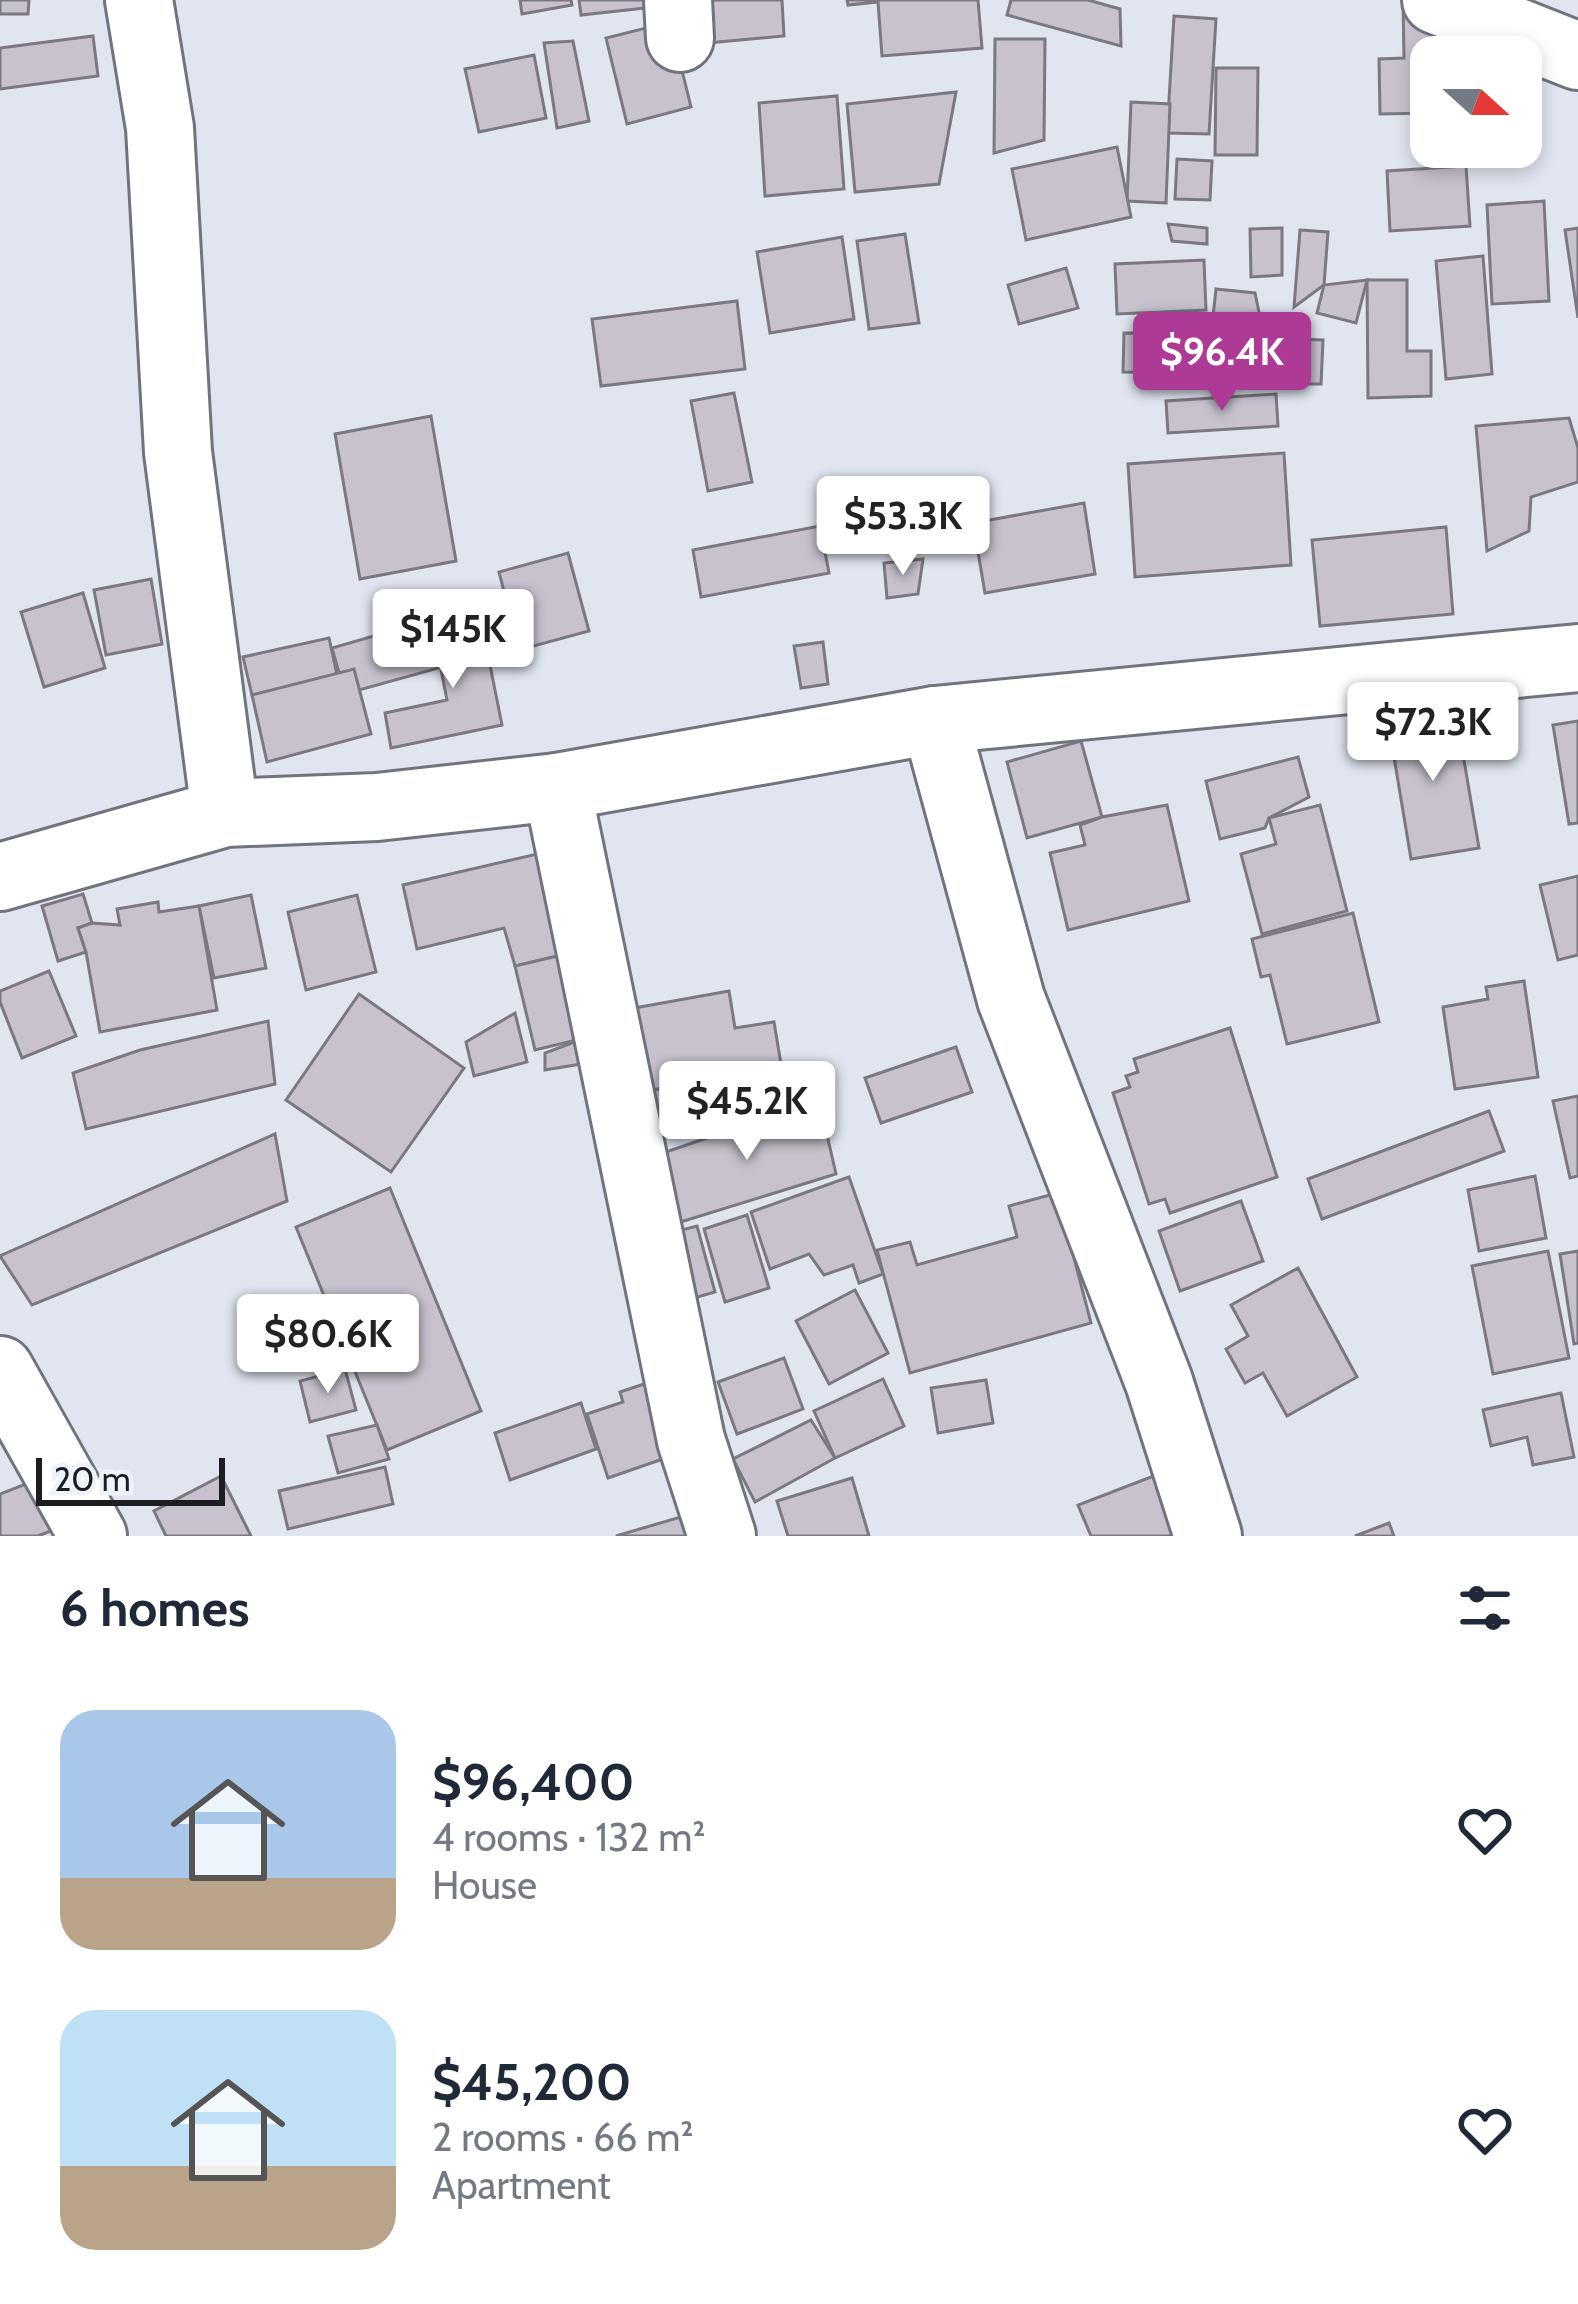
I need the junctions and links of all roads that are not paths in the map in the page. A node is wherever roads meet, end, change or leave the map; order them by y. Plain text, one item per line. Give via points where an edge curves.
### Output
1 (139, 0) edge
2 (1436, 0) edge
3 (1578, 56) edge
4 (1578, 658) edge
5 (935, 720) junction
6 (557, 787) junction
7 (225, 813) junction
8 (0, 877) edge
9 (0, 1370) edge
10 (93, 1536) edge
11 (722, 1536) edge
12 (1208, 1536) edge

1 - 7 street via 160,128 178,452
2 - 3 street
4 - 5 street
5 - 6 street
5 - 12 street via 1011,999 1160,1382
6 - 7 street
6 - 11 street via 691,1440
7 - 8 street
9 - 10 street

